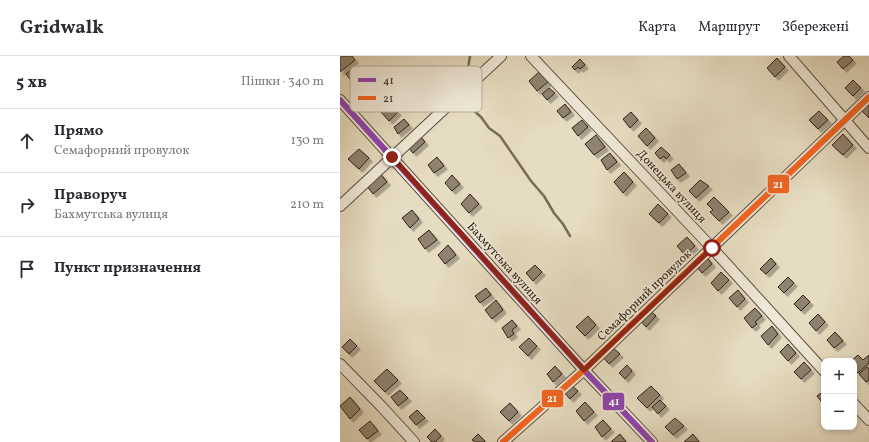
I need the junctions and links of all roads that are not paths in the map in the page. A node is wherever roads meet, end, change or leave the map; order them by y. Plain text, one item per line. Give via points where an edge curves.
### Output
1 (501, 56) edge
2 (531, 56) edge
3 (789, 56) edge
4 (482, 74) edge
5 (869, 97) edge
6 (340, 100) edge
7 (350, 111) edge
8 (351, 112) edge
9 (441, 112) edge
10 (845, 120) junction
11 (869, 148) edge
12 (392, 157) junction
13 (340, 206) edge
14 (712, 248) junction
15 (340, 364) edge
16 (821, 368) edge
17 (584, 370) junction
18 (857, 407) edge
19 (869, 420) edge
20 (414, 442) edge
21 (503, 442) edge
22 (652, 442) edge

1 - 4 street
2 - 14 street, Донецька вулиця
3 - 10 street
5 - 10 street, Семафорний провулок
6 - 7 street, Бахмутська вулиця
8 - 12 street, Бахмутська вулиця
9 - 12 street
10 - 11 street
10 - 14 street, Семафорний провулок
12 - 13 street
12 - 17 street, Бахмутська вулиця
14 - 16 street, Донецька вулиця
14 - 17 street, Семафорний провулок
15 - 20 street
17 - 21 street, Семафорний провулок
17 - 22 street, Бахмутська вулиця
18 - 19 street

